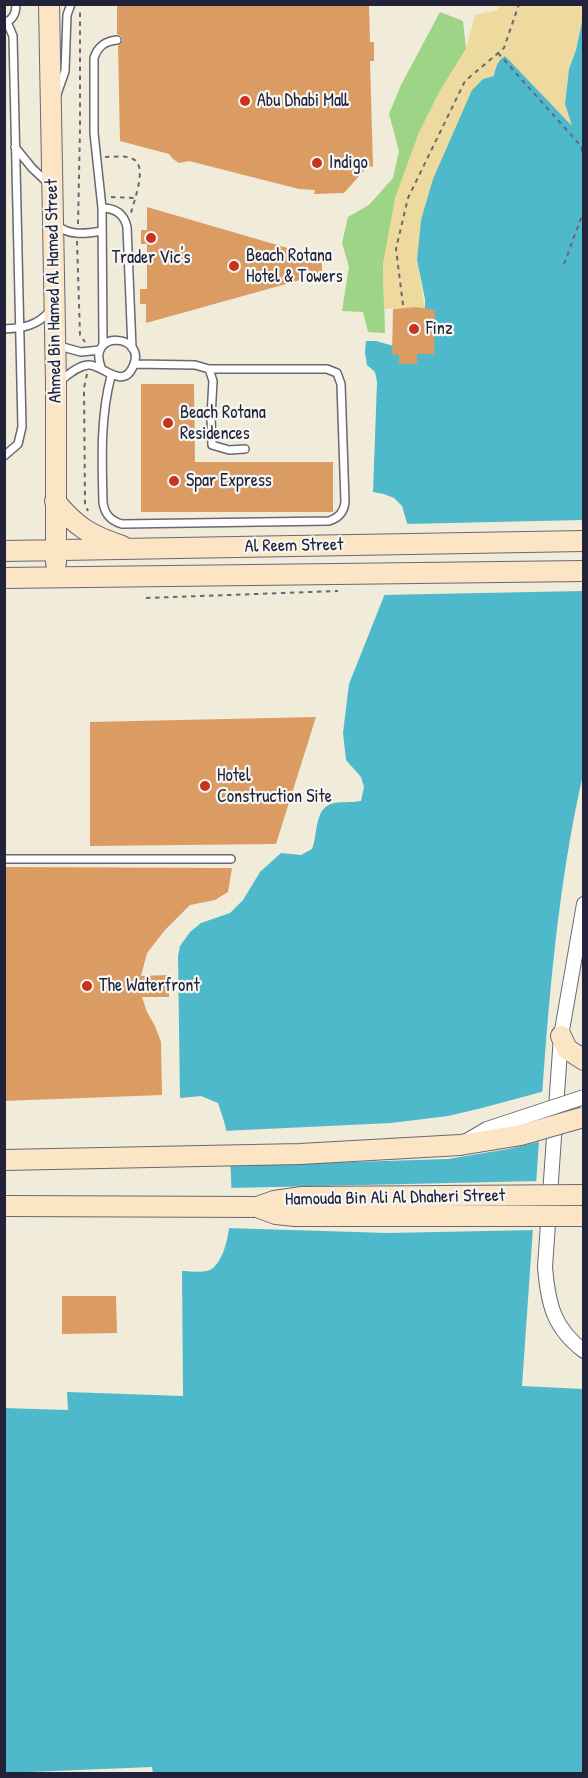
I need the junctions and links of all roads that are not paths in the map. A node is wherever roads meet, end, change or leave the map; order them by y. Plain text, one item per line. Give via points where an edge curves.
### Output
1 (16, 4) edge
2 (49, 4) edge
3 (71, 4) edge
4 (6, 22) edge
5 (117, 40) dead end
6 (50, 106) junction
7 (15, 147) junction
8 (52, 187) junction
9 (102, 208) junction
10 (53, 223) junction
11 (102, 231) junction
12 (54, 306) junction
13 (19, 328) junction
14 (4, 329) edge
15 (55, 344) junction
16 (102, 348) junction
17 (132, 348) junction
18 (135, 364) junction
19 (101, 367) junction
20 (209, 369) junction
21 (111, 376) junction
22 (56, 384) junction
23 (244, 449) dead end
24 (4, 456) edge
25 (55, 501) junction
26 (584, 541) edge
27 (135, 550) junction
28 (4, 551) edge
29 (56, 552) junction
30 (584, 571) edge
31 (4, 578) edge
32 (56, 578) junction
33 (4, 859) edge
34 (231, 859) dead end
35 (584, 904) edge
36 (561, 1036) junction
37 (584, 1060) edge
38 (584, 1097) edge
39 (584, 1117) edge
40 (460, 1145) junction
41 (4, 1158) edge
42 (584, 1195) edge
43 (4, 1206) edge
44 (257, 1208) junction
45 (548, 1211) junction
46 (584, 1211) edge
47 (584, 1216) edge
48 (584, 1351) edge

1 - 4 lane via 15,14
2 - 6 main road, Ahmed Bin Hamed Al Hamed Street
3 - 6 lane via 63,80
4 - 7 lane via 13,36
5 - 9 lane via 104,43 94,58 94,133
6 - 8 main road, Ahmed Bin Hamed Al Hamed Street
7 - 8 lane
7 - 13 lane
8 - 10 main road, Ahmed Bin Hamed Al Hamed Street
9 - 11 lane
9 - 17 lane via 118,213 127,227
10 - 11 lane via 77,234
10 - 12 main road, Ahmed Bin Hamed Al Hamed Street
11 - 16 lane
12 - 13 lane via 44,319
12 - 15 main road, Ahmed Bin Hamed Al Hamed Street
13 - 14 lane
13 - 24 lane via 22,433 14,449
15 - 16 lane via 81,352
15 - 22 main road, Ahmed Bin Hamed Al Hamed Street
16 - 17 lane via 118,340
16 - 19 lane via 98,356
17 - 18 lane
18 - 20 lane
18 - 21 lane via 123,376
19 - 21 lane
19 - 22 lane via 82,366
20 - 21 lane via 327,369 337,373 341,384 345,502 337,518 123,524 113,520 103,503 101,443
20 - 23 lane via 213,381 212,445
22 - 25 main road, Ahmed Bin Hamed Al Hamed Street
25 - 27 main road via 81,528 100,539
25 - 29 main road, Ahmed Bin Hamed Al Hamed Street
26 - 27 main road, Al Reem Street
27 - 29 main road, Al Reem Street
28 - 29 main road, Al Reem Street
29 - 32 main road, Ahmed Bin Hamed Al Hamed Street
30 - 32 main road, Al Reem Street via 252,586
31 - 32 main road, Al Reem Street
33 - 34 lane
35 - 36 street
36 - 37 main road via 567,1049
36 - 45 street
38 - 40 street, bridge via 487,1128
39 - 40 main road, bridge via 521,1135
40 - 41 main road via 300,1154
42 - 44 main road, Hamouda Bin Ali Al Dhaheri Street, bridge via 293,1197
43 - 44 main road, Hamouda Bin Ali Al Dhaheri Street
44 - 47 main road, bridge via 295,1216
45 - 46 street
45 - 48 street via 545,1267 552,1313 563,1331

